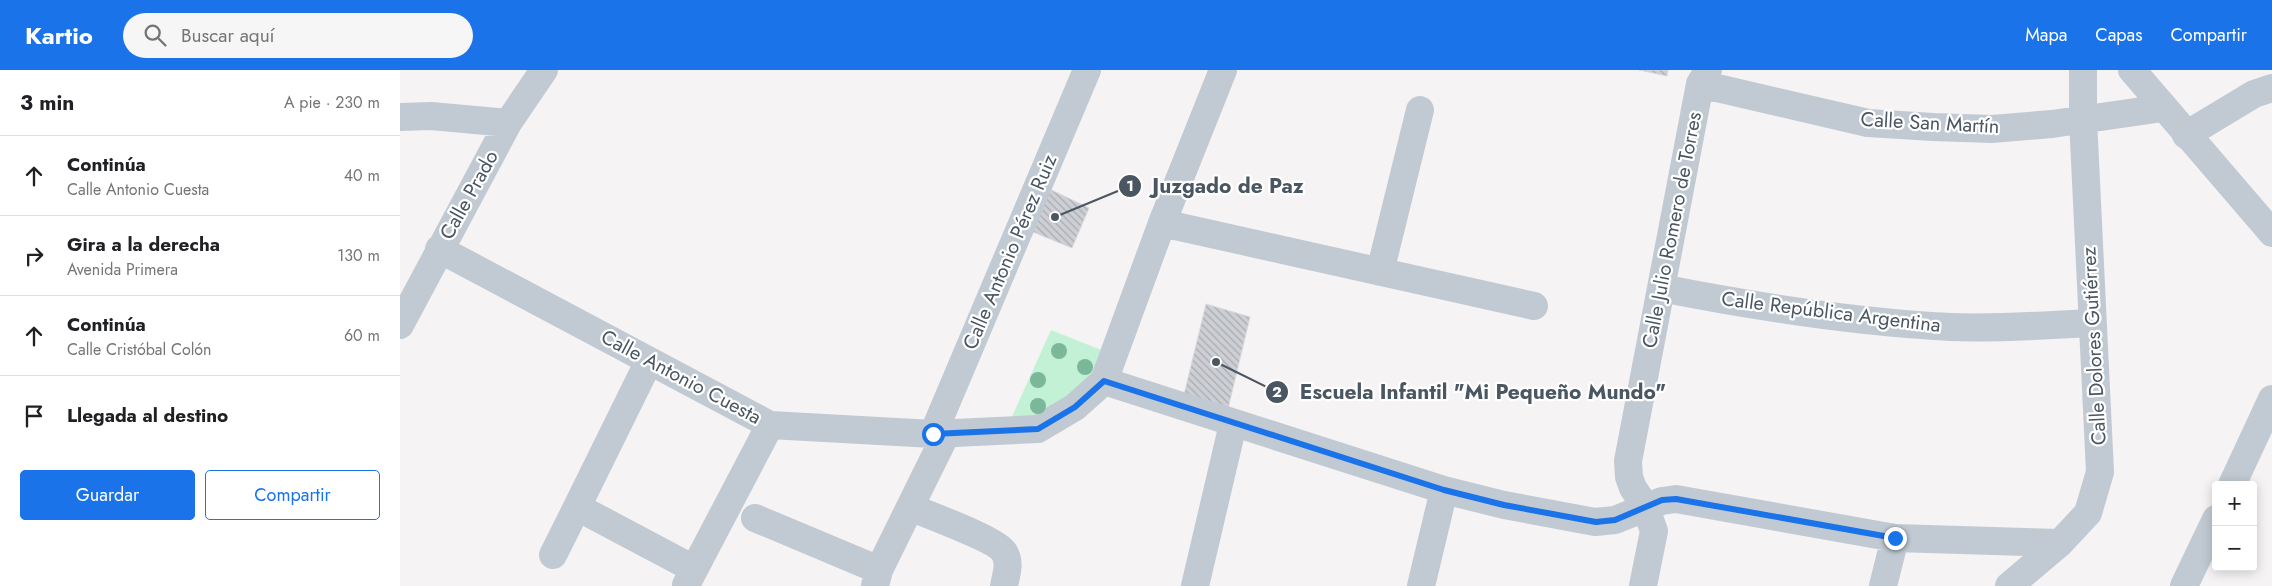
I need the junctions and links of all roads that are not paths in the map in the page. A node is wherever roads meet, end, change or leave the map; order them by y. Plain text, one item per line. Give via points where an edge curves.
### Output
1 (544, 70) edge
2 (1088, 70) edge
3 (1223, 70) edge
4 (2083, 70) edge
5 (2132, 70) edge
6 (1704, 77) edge
7 (2272, 88) edge
8 (2163, 108) junction
9 (1420, 110) dead end
10 (400, 117) edge
11 (2083, 119) junction
12 (508, 123) junction
13 (2186, 134) junction
14 (1162, 224) junction
15 (2272, 233) edge
16 (439, 249) junction
17 (1380, 272) junction
18 (1662, 288) junction
19 (1534, 306) dead end
20 (2092, 323) junction
21 (400, 325) edge
22 (649, 361) junction
23 (1104, 381) junction
24 (2272, 399) edge
25 (770, 424) junction
26 (1232, 424) junction
27 (940, 434) junction
28 (2234, 481) edge
29 (1444, 490) junction
30 (1646, 506) junction
31 (577, 507) junction
32 (910, 507) junction
33 (755, 518) dead end
34 (2213, 526) edge
35 (1895, 538) junction
36 (2060, 543) junction
37 (553, 555) dead end
38 (690, 578) edge
39 (877, 578) edge
40 (1004, 586) edge
41 (1194, 586) edge
42 (1421, 586) edge
43 (1643, 586) edge
44 (1883, 586) edge
45 (2009, 586) edge
46 (2184, 586) edge

1 - 12 street, Calle Prado
2 - 27 street, Calle Antonio Pérez Ruiz
3 - 14 street, Calle Antonio Cuesta
4 - 11 street, Calle Dolores Gutiérrez
5 - 8 street
6 - 11 street, Calle San Martín via 1868,122 1992,129
6 - 18 street, Calle Julio Romero de Torres
7 - 13 street via 2254,94
8 - 11 street, Calle San Martín
8 - 13 street
9 - 17 street
10 - 12 street via 431,116
11 - 20 street, Calle Dolores Gutiérrez
12 - 16 street, Calle Prado
13 - 15 street
14 - 17 street
14 - 23 street, Calle Antonio Cuesta
16 - 21 street, Calle Prado
16 - 22 street, Calle Antonio Cuesta
17 - 19 street
18 - 20 street, Calle República Argentina via 1808,314 1953,327
18 - 30 street, Calle Julio Romero de Torres via 1628,461 1633,488
20 - 36 street, Calle Dolores Gutiérrez via 2100,472 2088,513
22 - 25 street, Calle Antonio Cuesta
22 - 31 street
23 - 26 street
23 - 27 street, Calle Antonio Cuesta via 1075,407 1038,429
24 - 28 street
25 - 27 street, Calle Antonio Cuesta
25 - 38 street
26 - 29 street
26 - 41 street
27 - 32 street, Calle Antonio Pérez Ruiz
29 - 30 street via 1596,522 1615,520
29 - 42 street
30 - 35 street via 1662,500 1689,500
30 - 43 street, Calle Julio Romero de Torres via 1654,531
31 - 37 street
31 - 38 street
32 - 39 street, Calle Antonio Pérez Ruiz
32 - 40 street via 991,542 1004,552 1008,566
33 - 39 street
34 - 46 street
35 - 36 street
35 - 44 street
36 - 45 street, Calle Dolores Gutiérrez

